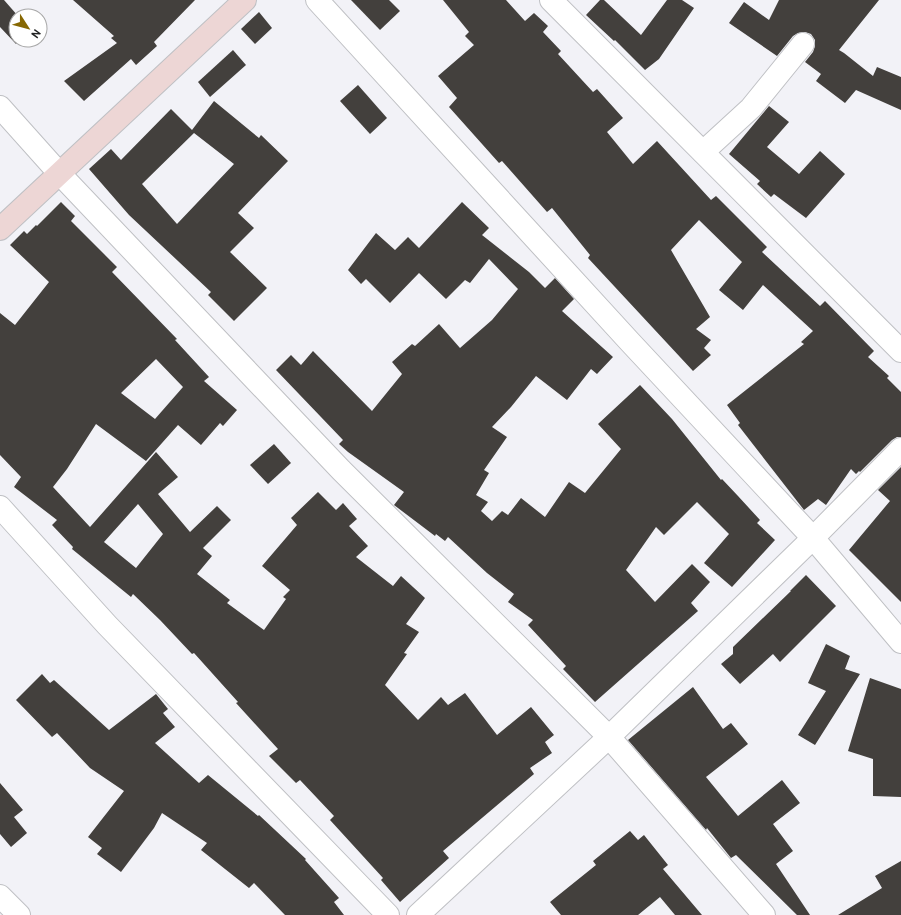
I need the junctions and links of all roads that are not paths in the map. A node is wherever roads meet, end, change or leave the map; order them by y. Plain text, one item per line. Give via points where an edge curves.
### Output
1 (245, 0) edge
2 (317, 0) edge
3 (551, 0) edge
4 (803, 44) dead end
5 (0, 107) edge
6 (703, 152) junction
7 (59, 173) junction
8 (0, 229) edge
9 (901, 351) edge
10 (901, 448) edge
11 (0, 507) edge
12 (813, 538) junction
13 (901, 642) edge
14 (609, 737) junction
15 (0, 896) edge
16 (19, 915) edge
17 (388, 915) edge
18 (418, 915) edge
19 (764, 915) edge

1 - 7 street
2 - 12 street
3 - 6 street
4 - 6 street via 751,108
5 - 7 street
6 - 9 street
7 - 8 street
7 - 14 street via 341,470
10 - 12 street
11 - 17 street via 107,625
12 - 13 street
12 - 14 street
14 - 18 street
14 - 19 street
15 - 16 street

